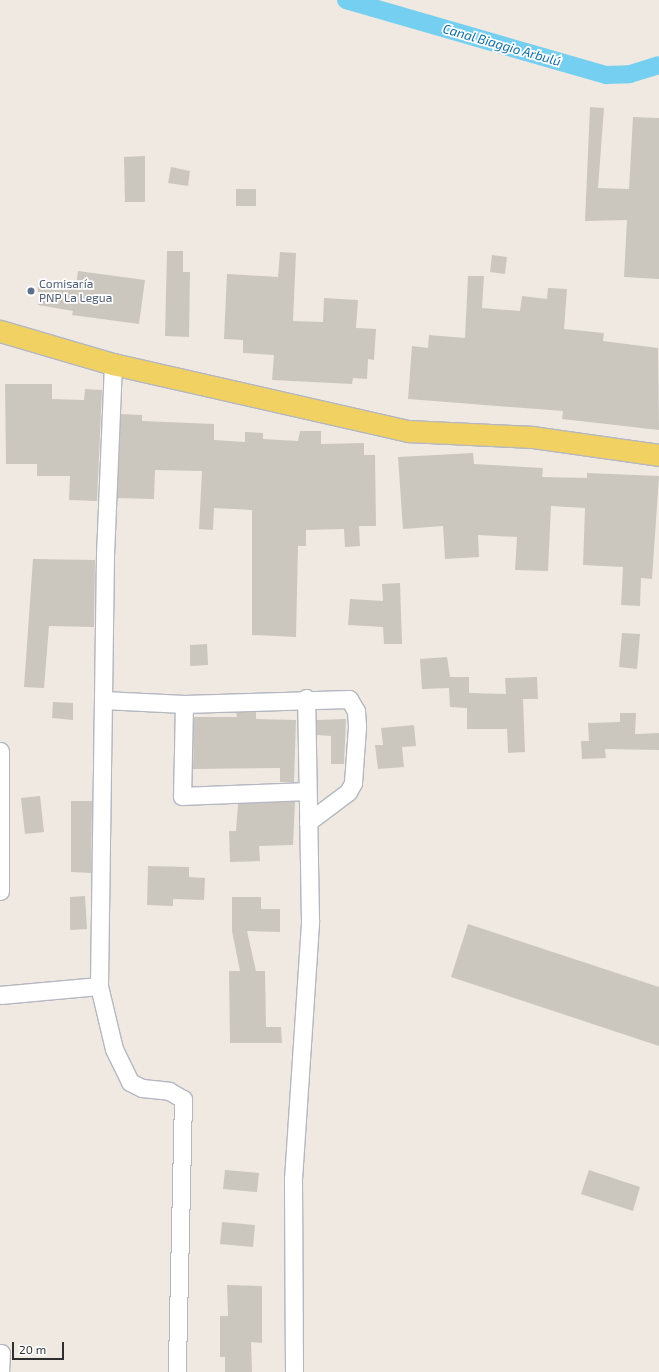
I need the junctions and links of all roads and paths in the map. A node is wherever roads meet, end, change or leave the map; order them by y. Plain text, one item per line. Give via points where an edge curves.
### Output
1 (0, 331) edge
2 (113, 364) junction
3 (659, 455) edge
4 (306, 698) junction
5 (103, 700) junction
6 (184, 704) junction
7 (0, 751) edge
8 (307, 790) junction
9 (308, 822) junction
10 (0, 891) edge
11 (99, 986) junction
12 (0, 995) edge
13 (1, 1353) dead end
14 (0, 1372) edge
15 (177, 1372) edge
16 (294, 1372) edge

1 - 2 main road
2 - 3 main road via 408,431 533,437
2 - 5 street
4 - 6 street
4 - 8 street
4 - 9 street via 349,699 356,711 357,727 356,767 350,787
5 - 6 street
5 - 11 street
6 - 8 street via 182,796
7 - 10 street
8 - 9 street
9 - 16 street via 310,920 293,1179
11 - 12 street
11 - 15 street via 114,1049 130,1082 142,1088 169,1090 183,1099
13 - 14 street

